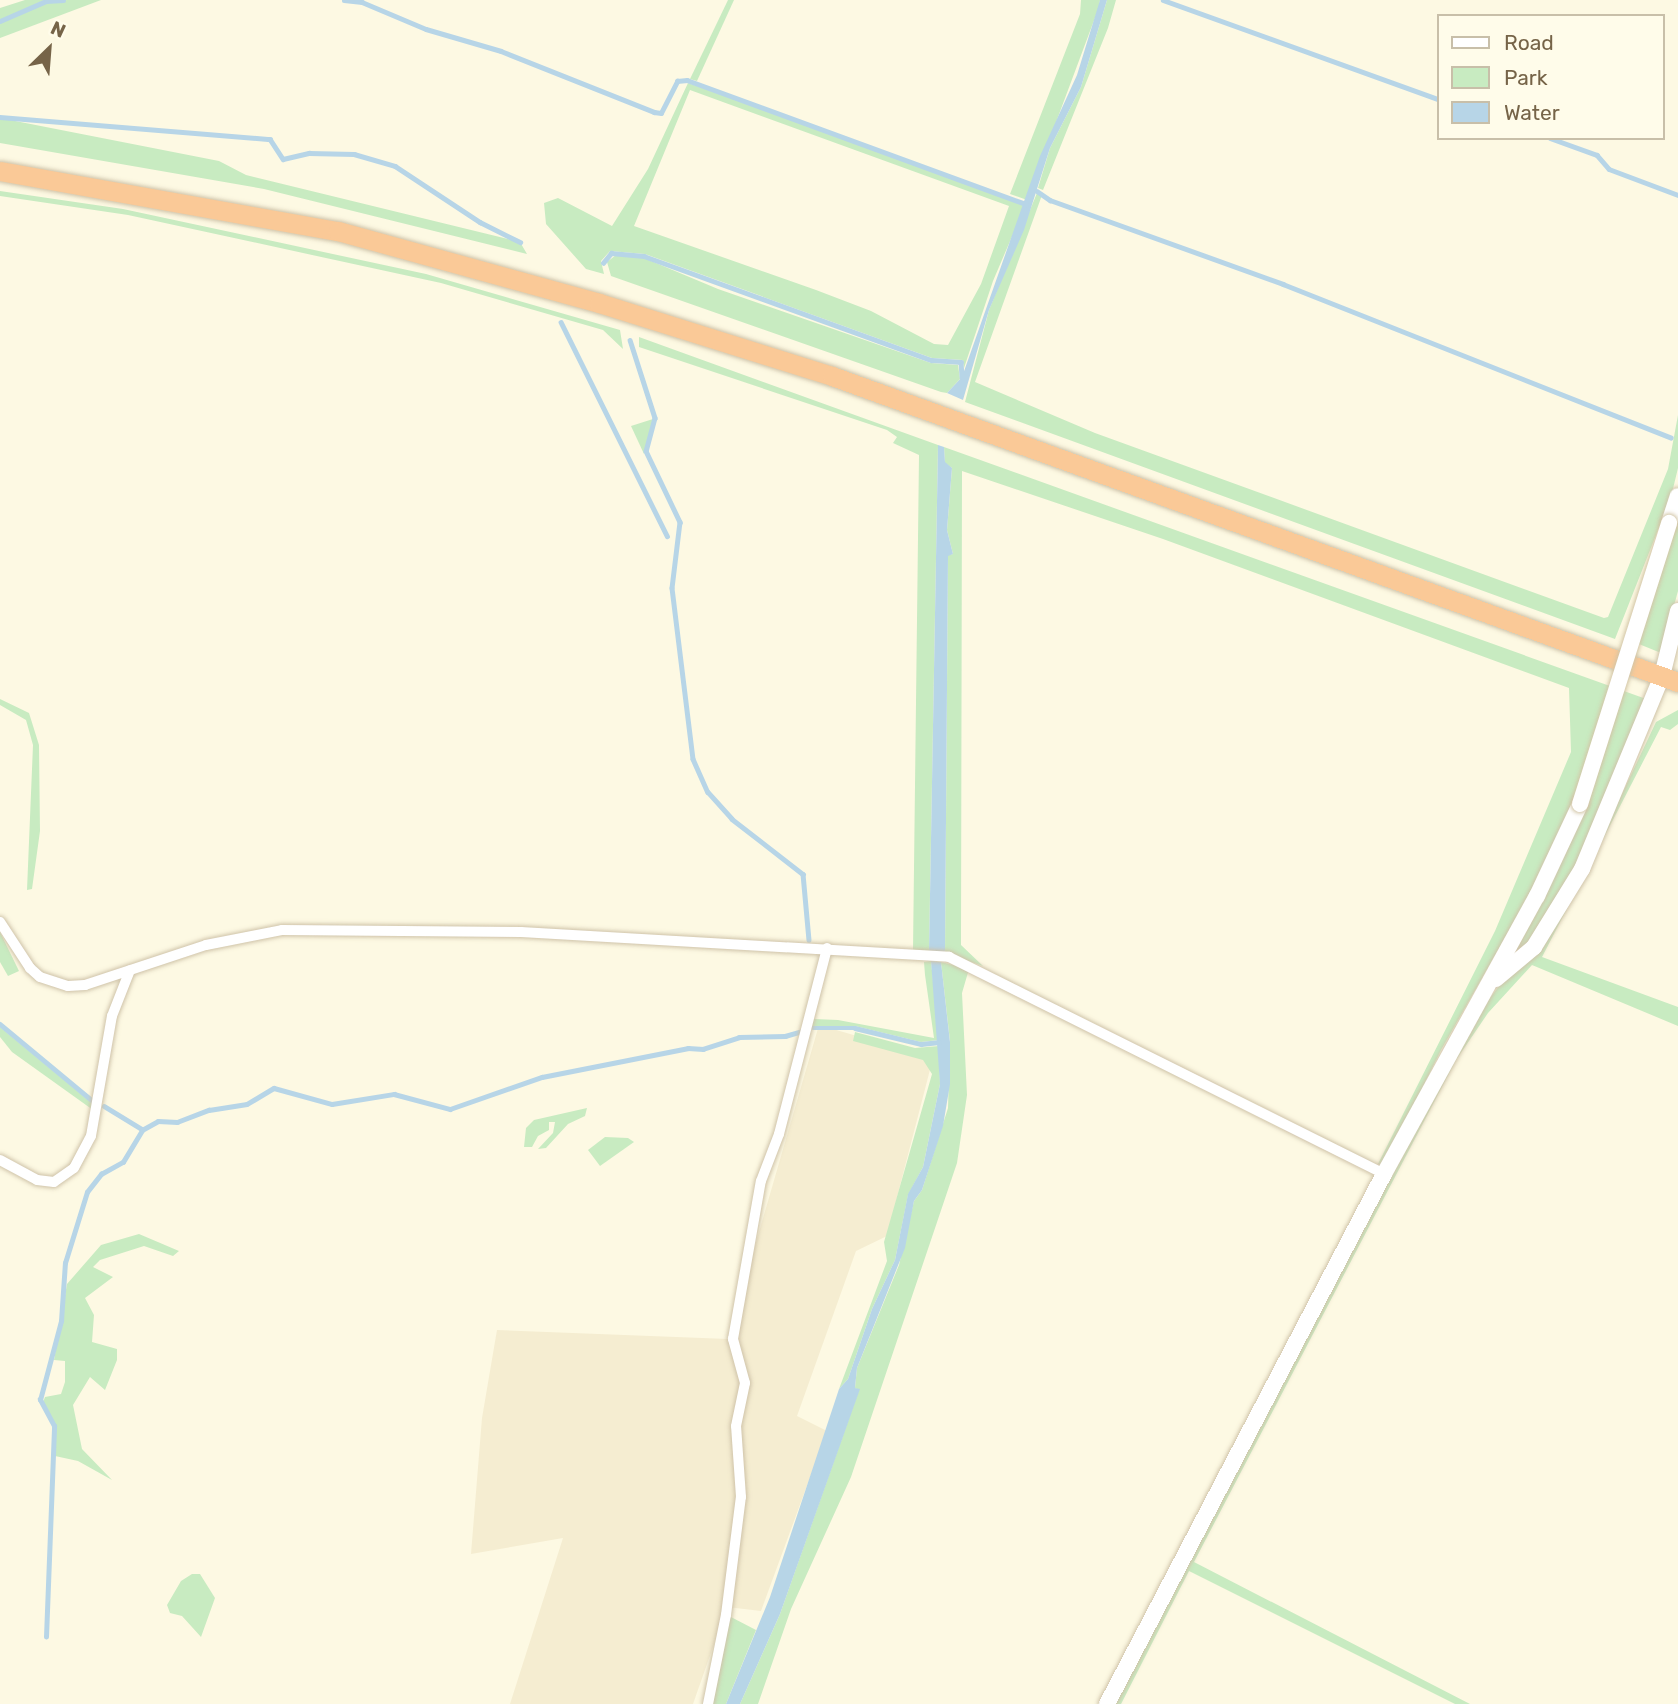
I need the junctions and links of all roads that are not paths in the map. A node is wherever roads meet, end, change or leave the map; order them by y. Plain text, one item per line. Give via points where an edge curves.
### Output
1 (0, 171) edge
2 (1678, 496) edge
3 (1678, 611) edge
4 (1670, 679) edge
5 (0, 922) edge
6 (827, 948) junction
7 (130, 970) junction
8 (1488, 985) junction
9 (0, 1160) edge
10 (1384, 1174) junction
11 (708, 1704) edge
12 (1107, 1704) edge

1 - 4 highway via 338,231 599,303 832,376
2 - 8 street, bridge via 1580,804
3 - 4 street
4 - 8 street via 1557,915 1534,947
5 - 7 street via 30,968 55,984 85,985
6 - 7 street via 521,932 282,930 206,945
6 - 10 street via 949,957
6 - 11 street via 779,1134 761,1181 733,1339 746,1383 736,1426 741,1497 726,1615
7 - 9 street via 112,1016 90,1136 74,1168 54,1182 37,1180
8 - 10 street
10 - 12 street

